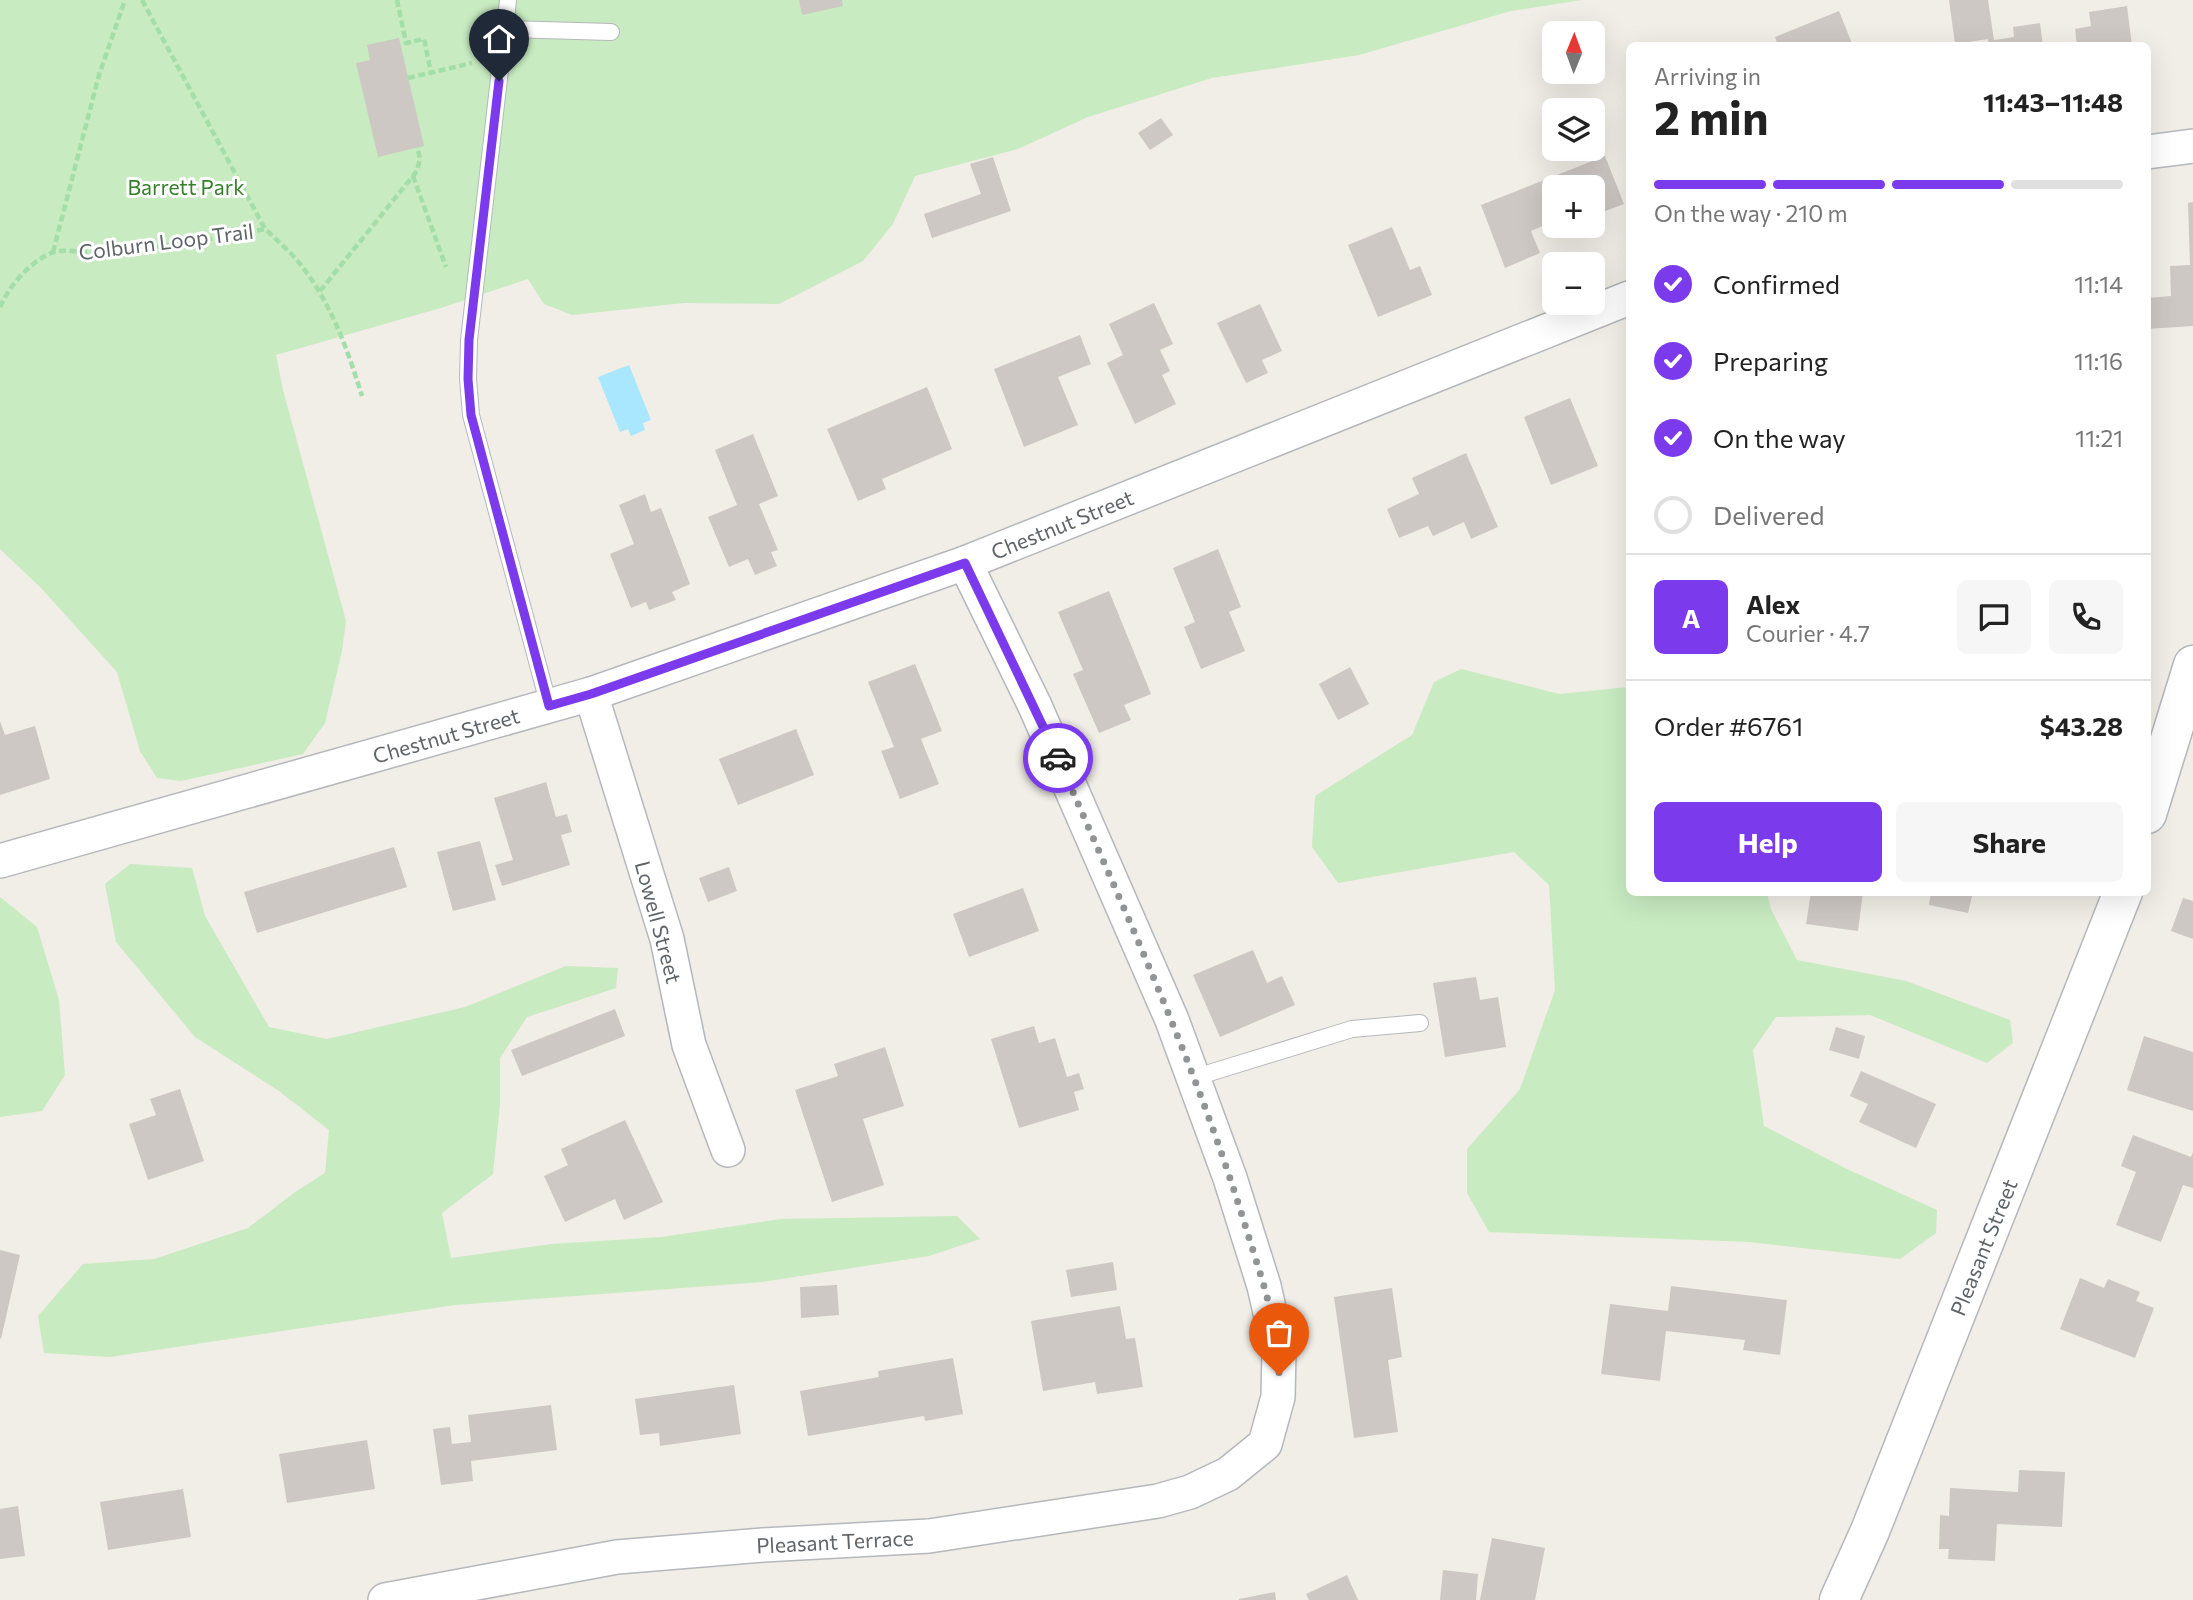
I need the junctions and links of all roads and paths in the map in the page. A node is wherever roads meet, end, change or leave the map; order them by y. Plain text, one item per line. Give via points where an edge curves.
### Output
1 (125, 0) edge
2 (142, 0) edge
3 (397, 0) edge
4 (508, 0) edge
5 (505, 29) junction
6 (611, 33) dead end
7 (475, 63) dead end
8 (430, 73) junction
9 (408, 78) dead end
10 (2193, 146) edge
11 (417, 147) dead end
12 (2151, 151) edge
13 (413, 176) junction
14 (265, 229) junction
15 (54, 252) junction
16 (474, 282) junction
17 (320, 291) junction
18 (1626, 299) edge
19 (0, 307) edge
20 (362, 396) dead end
21 (965, 563) junction
22 (2193, 665) edge
23 (591, 694) junction
24 (549, 706) junction
25 (2151, 801) edge
26 (0, 861) edge
27 (2121, 896) edge
28 (1420, 1023) dead end
29 (1193, 1078) junction
30 (728, 1150) dead end
31 (385, 1600) edge
32 (1839, 1600) edge

1 - 15 path via 99,75
2 - 14 path, Colburn Loop Trail
3 - 8 path via 406,43 424,39
4 - 5 lane
5 - 6 lane
5 - 16 lane
7 - 8 path
8 - 9 path
10 - 12 street
11 - 13 path via 420,164
13 - 16 path via 447,270
13 - 17 path
14 - 15 path, Colburn Loop Trail via 92,253
14 - 17 path
15 - 19 path, Colburn Loop Trail via 30,267 6,293
16 - 24 lane via 468,379 471,415
17 - 20 path via 347,347
18 - 21 street, Chestnut Street
21 - 23 street, Chestnut Street
21 - 29 street via 1046,731
22 - 25 street
23 - 24 street, Chestnut Street
23 - 30 street, Lowell Street via 667,939 689,1045
24 - 26 street, Chestnut Street
27 - 32 street, Pleasant Street
28 - 29 lane via 1352,1029
29 - 31 street, Pleasant Terrace via 1264,1286 1279,1352 1278,1398 1265,1444 1228,1474 1158,1501 929,1536 617,1557

